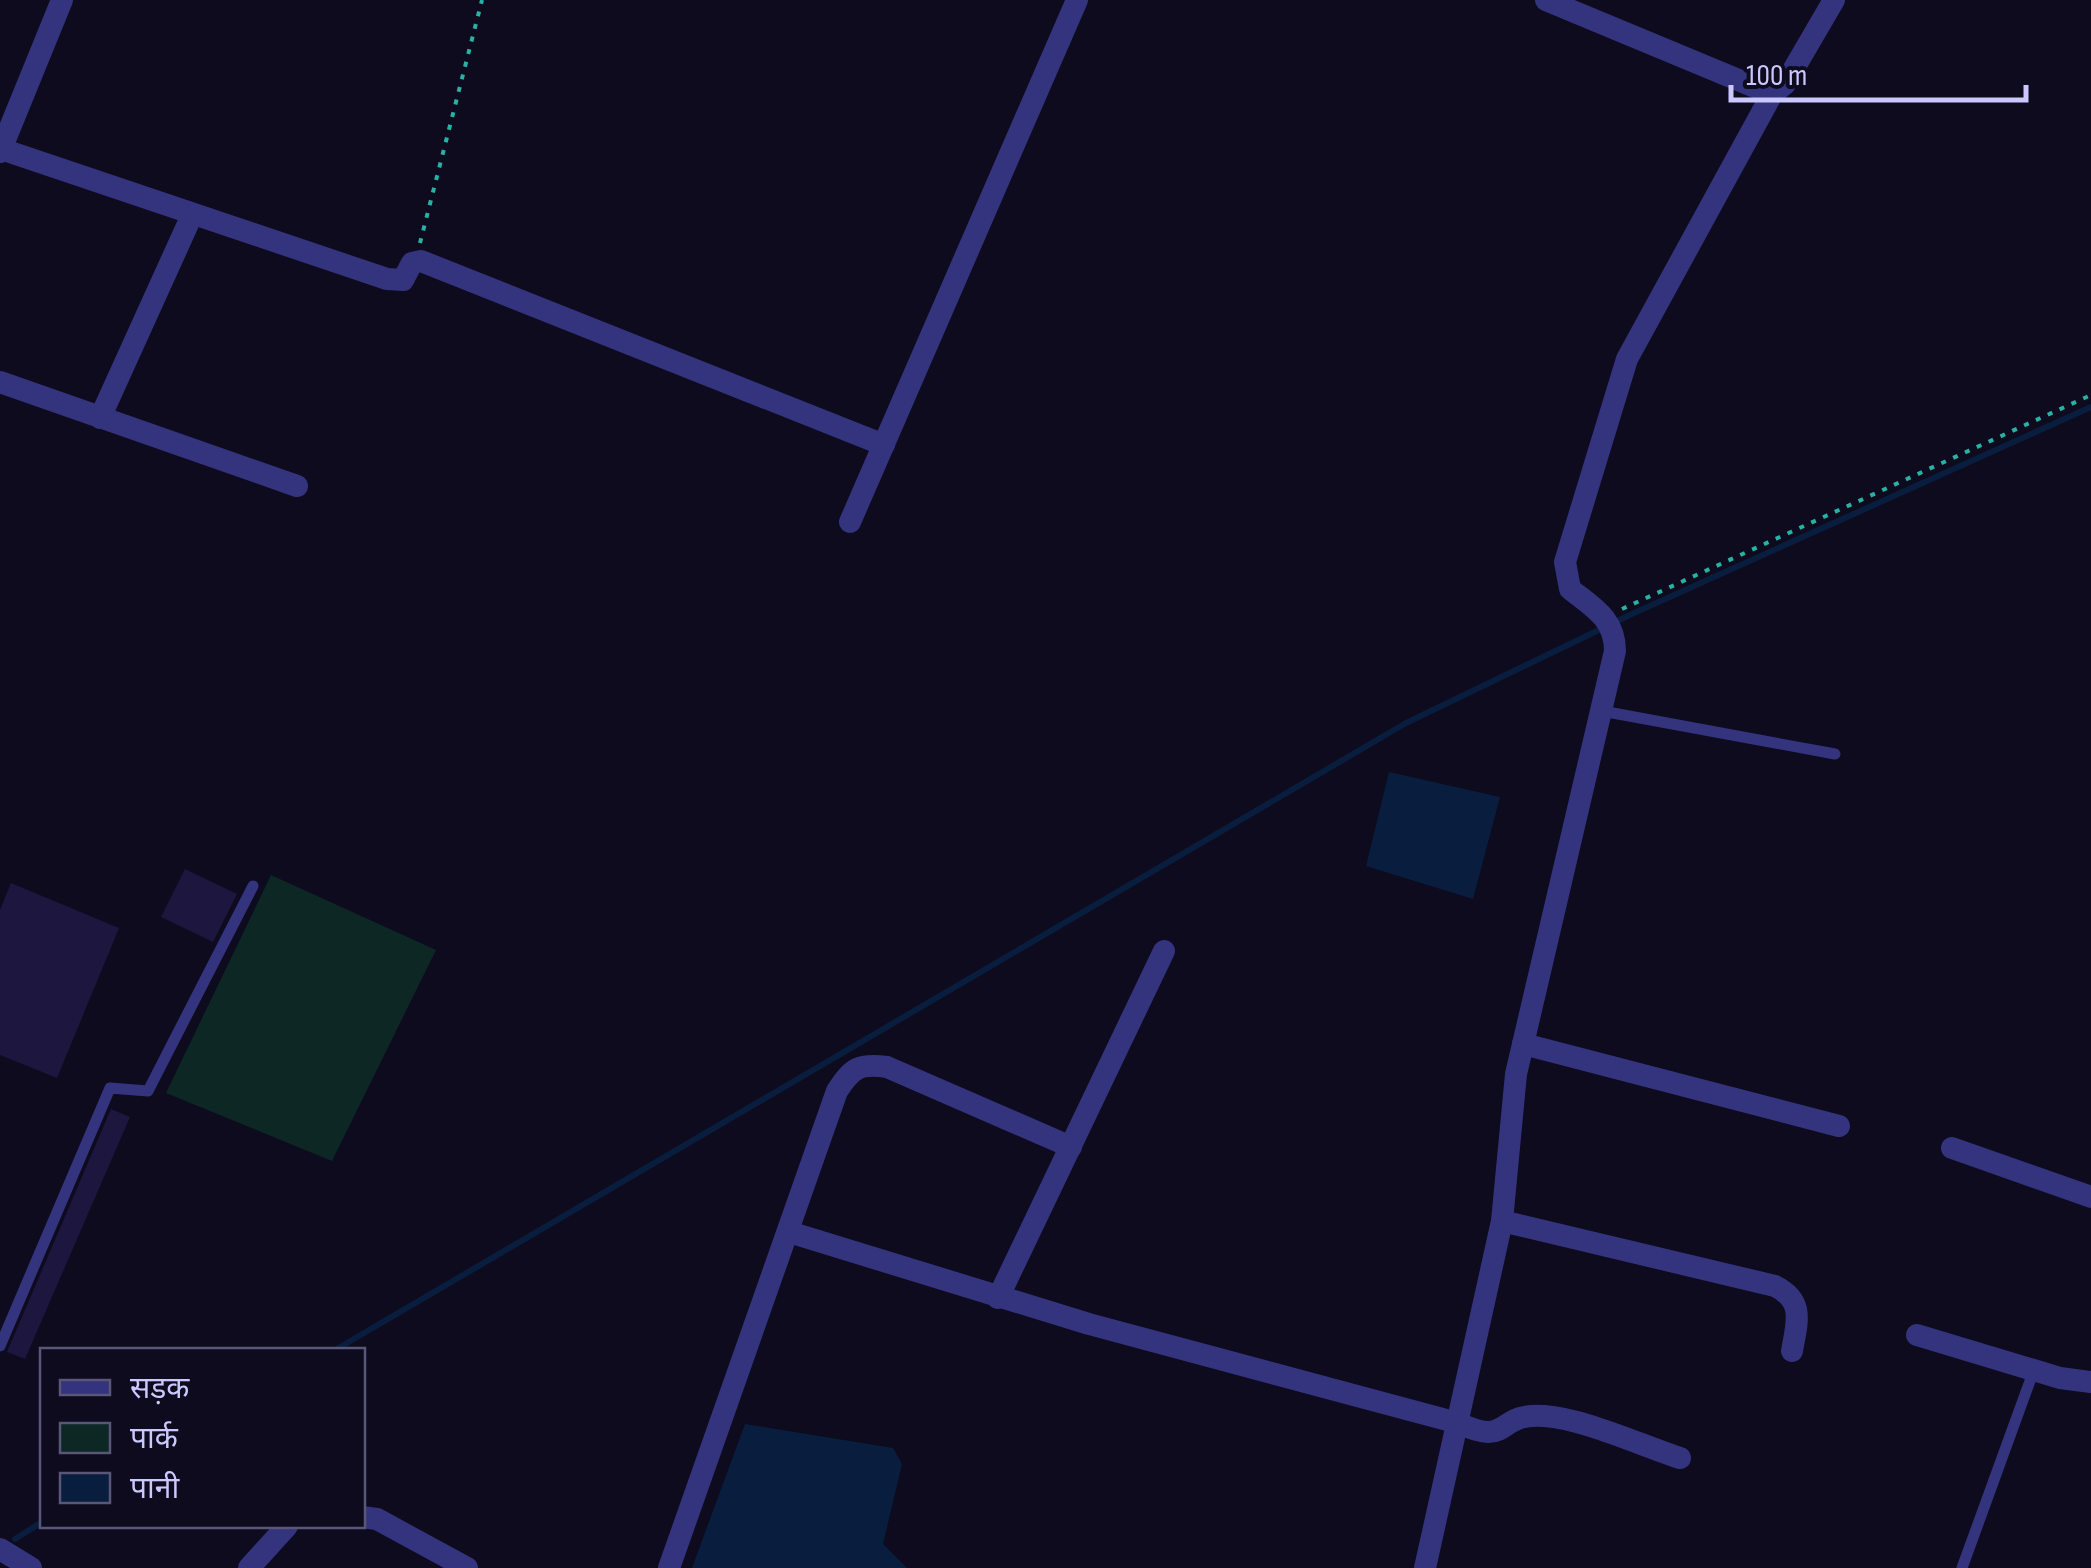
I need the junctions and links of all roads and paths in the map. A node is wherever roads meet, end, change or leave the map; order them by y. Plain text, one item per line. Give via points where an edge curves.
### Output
1 (62, 0) edge
2 (482, 0) edge
3 (1076, 0) edge
4 (1546, 0) edge
5 (1834, 0) edge
6 (1772, 94) junction
7 (1, 150) edge
8 (192, 215) junction
9 (415, 260) junction
10 (0, 382) edge
11 (2091, 395) edge
12 (100, 418) junction
13 (884, 445) junction
14 (297, 486) dead end
15 (850, 522) dead end
16 (1609, 623) junction
17 (1602, 711) junction
18 (1835, 754) dead end
19 (253, 886) dead end
20 (1164, 951) dead end
21 (1523, 1044) junction
22 (1838, 1126) dead end
23 (1071, 1147) junction
24 (1952, 1148) dead end
25 (2091, 1197) edge
26 (1502, 1221) junction
27 (789, 1232) junction
28 (998, 1298) junction
29 (1917, 1335) dead end
30 (0, 1346) edge
31 (1792, 1351) dead end
32 (2034, 1370) junction
33 (2091, 1382) edge
34 (1458, 1423) junction
35 (1680, 1458) dead end
36 (365, 1517) edge
37 (285, 1528) edge
38 (3, 1555) edge
39 (426, 1556) edge
40 (31, 1568) edge
41 (249, 1568) edge
42 (467, 1568) edge
43 (669, 1568) edge
44 (1425, 1568) edge
45 (1962, 1568) edge

1 - 7 street
2 - 9 path
3 - 13 street
4 - 6 street
5 - 6 street via 1785,84
6 - 16 street via 1618,384 1565,562 1570,589
7 - 8 street
8 - 9 street via 396,281 408,276
8 - 12 street
9 - 13 street
10 - 12 street
11 - 16 path
12 - 14 street
13 - 15 street
16 - 17 street
17 - 18 lane
17 - 21 street
19 - 30 lane via 148,1092 110,1088
20 - 23 street
21 - 22 street
21 - 26 street
23 - 27 street via 887,1067 864,1064 836,1091
23 - 28 street
24 - 25 street
26 - 31 street via 1775,1286 1792,1294 1797,1305
26 - 34 street
27 - 28 street
27 - 43 street
28 - 34 street
29 - 32 street
32 - 33 street
32 - 45 lane
34 - 35 street via 1488,1435 1514,1419 1549,1416
34 - 44 street
36 - 39 street via 377,1519
37 - 41 street
38 - 40 street
39 - 42 street

